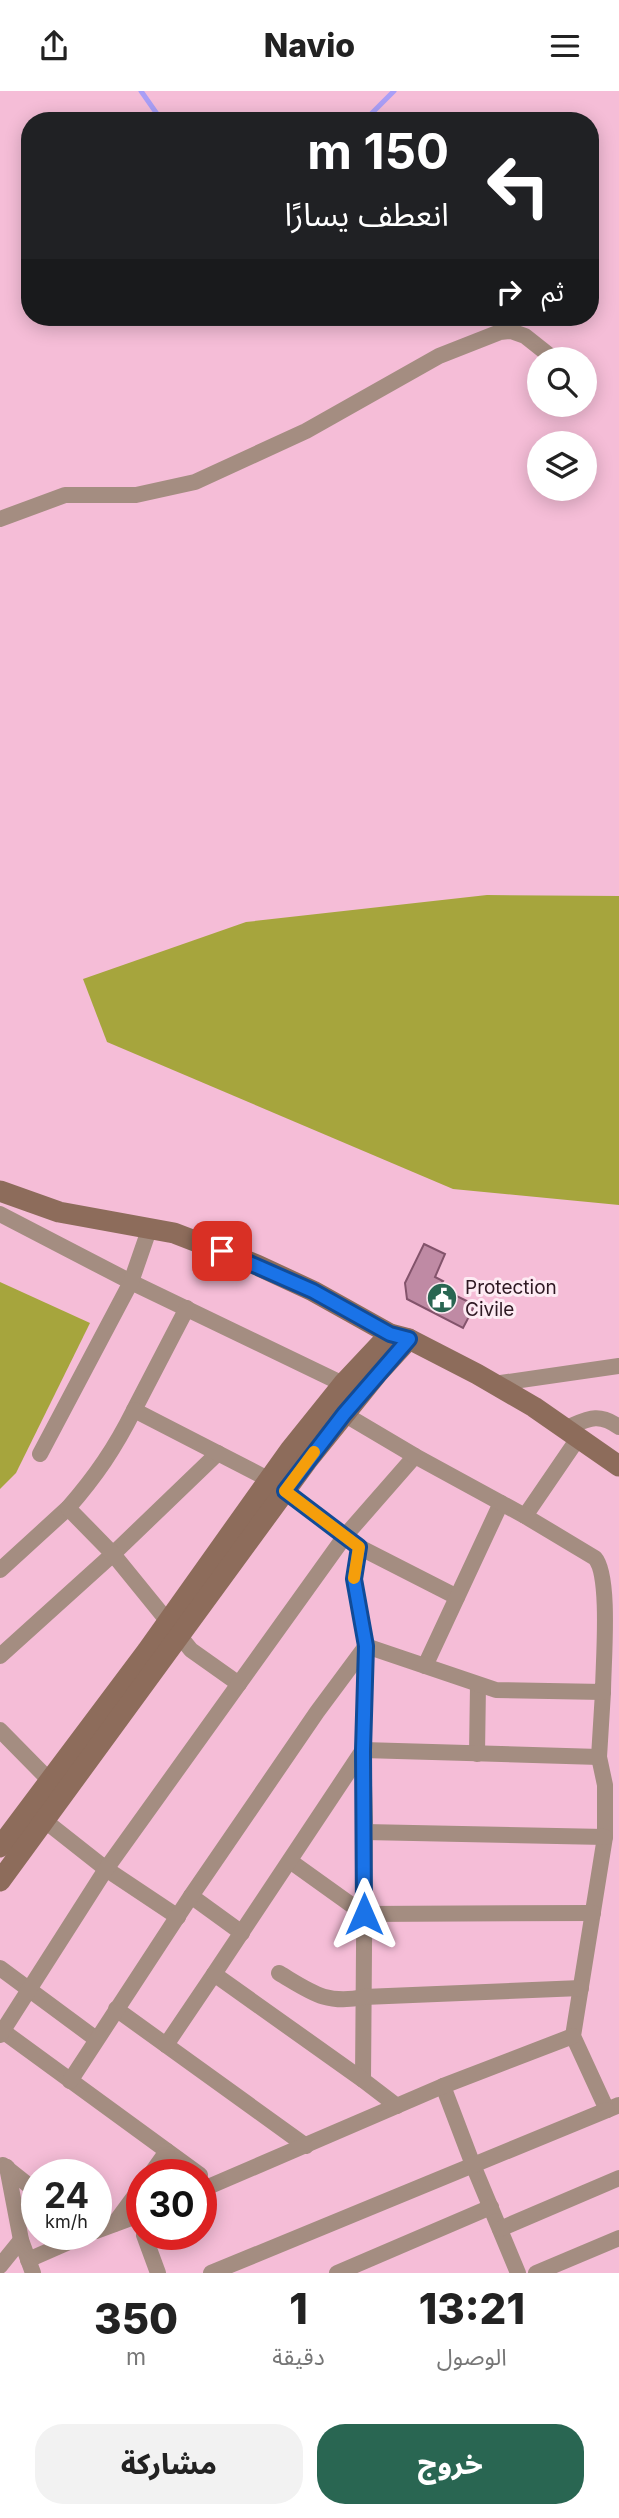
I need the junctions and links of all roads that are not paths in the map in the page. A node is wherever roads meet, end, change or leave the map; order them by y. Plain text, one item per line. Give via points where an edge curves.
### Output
1 (539, 347) edge
2 (0, 519) edge
3 (0, 1191) edge
4 (0, 1213) edge
5 (150, 1227) junction
6 (131, 1282) junction
7 (187, 1308) junction
8 (399, 1336) junction
9 (619, 1366) edge
10 (344, 1384) junction
11 (494, 1384) junction
12 (134, 1410) junction
13 (344, 1414) junction
14 (619, 1427) edge
15 (573, 1433) junction
16 (218, 1453) junction
17 (40, 1454) dead end
18 (299, 1455) junction
19 (415, 1456) junction
20 (619, 1466) edge
21 (277, 1485) junction
22 (501, 1503) junction
23 (68, 1508) junction
24 (525, 1515) junction
25 (345, 1536) junction
26 (359, 1547) junction
27 (113, 1554) junction
28 (0, 1570) edge
29 (457, 1597) junction
30 (174, 1629) junction
31 (612, 1630) edge
32 (366, 1646) junction
33 (0, 1656) edge
34 (425, 1666) junction
35 (239, 1684) junction
36 (478, 1685) junction
37 (602, 1698) junction
38 (619, 1706) edge
39 (0, 1730) edge
40 (363, 1750) junction
41 (477, 1754) junction
42 (599, 1757) junction
43 (612, 1787) edge
44 (56, 1788) junction
45 (36, 1814) junction
46 (365, 1832) junction
47 (606, 1837) junction
48 (0, 1847) edge
49 (290, 1861) junction
50 (106, 1869) junction
51 (0, 1881) edge
52 (191, 1896) junction
53 (593, 1913) junction
54 (364, 1914) junction
55 (178, 1916) junction
56 (242, 1933) junction
57 (0, 1968) edge
58 (279, 1973) dead end
59 (214, 1974) junction
60 (580, 1987) junction
61 (30, 1989) junction
62 (364, 1997) junction
63 (116, 2009) junction
64 (1, 2032) edge
65 (573, 2036) junction
66 (96, 2039) junction
67 (166, 2045) junction
68 (363, 2080) junction
69 (70, 2081) junction
70 (443, 2086) junction
71 (397, 2106) junction
72 (613, 2107) edge
73 (306, 2146) junction
74 (167, 2151) junction
75 (161, 2159) edge
76 (177, 2159) edge
77 (3, 2165) edge
78 (473, 2165) junction
79 (217, 2177) edge
80 (619, 2178) edge
81 (21, 2179) edge
82 (491, 2207) junction
83 (126, 2208) edge
84 (126, 2222) edge
85 (113, 2225) joint
86 (500, 2229) junction
87 (619, 2238) edge
88 (21, 2240) joint
89 (59, 2250) edge
90 (150, 2250) edge
91 (0, 2266) edge
92 (31, 2266) edge
93 (158, 2273) edge
94 (211, 2273) edge
95 (337, 2273) edge
96 (518, 2273) edge
97 (536, 2273) edge

1 - 2 street via 525,336 500,332 439,356 306,431 195,482 136,495 65,495
3 - 5 main road via 59,1212
4 - 6 street
5 - 6 street
5 - 8 main road via 257,1265
6 - 7 street
6 - 17 street
7 - 10 street
7 - 12 street
8 - 10 main road
8 - 11 main road
8 - 13 main road
9 - 11 street
10 - 18 main road
11 - 15 main road
12 - 16 street
12 - 23 street via 113,1451
13 - 18 main road
13 - 19 street
14 - 15 street via 600,1417 589,1419
15 - 20 main road
15 - 24 street
16 - 21 street
16 - 27 street
18 - 21 main road
19 - 22 street
19 - 25 street
21 - 25 street
21 - 30 main road
22 - 24 street
22 - 29 street
23 - 27 street
23 - 28 street
24 - 31 street via 599,1562
25 - 26 street
25 - 35 street
26 - 29 street
26 - 32 street via 354,1579
27 - 30 street
27 - 33 street
29 - 34 street
30 - 35 street via 203,1661
30 - 44 main road
31 - 37 street
32 - 34 street
32 - 40 street
32 - 52 street
34 - 36 street
35 - 50 street
36 - 37 street
36 - 41 street
37 - 38 street
37 - 42 street
39 - 44 street
40 - 41 street
40 - 46 street
40 - 49 street
41 - 42 street
42 - 43 street
43 - 47 street
44 - 45 main road
45 - 48 main road
45 - 50 street
45 - 51 main road
46 - 47 street
46 - 54 street
47 - 53 street
49 - 54 street
49 - 56 street
50 - 55 street
50 - 61 street
52 - 55 street
52 - 56 street
53 - 54 street
53 - 60 street
54 - 62 street
55 - 63 street
56 - 59 street
57 - 61 street
58 - 62 street via 324,1999
59 - 67 street
59 - 68 street
60 - 62 street
60 - 65 street
61 - 64 street
61 - 66 street
62 - 68 street
63 - 66 street
63 - 67 street
64 - 69 street
65 - 70 street
65 - 72 street
66 - 69 street
67 - 73 street
68 - 71 street
69 - 74 street
70 - 71 street
70 - 78 street
71 - 73 street
72 - 78 street
73 - 79 street
74 - 75 street
74 - 76 street
77 - 81 street
77 - 88 street
78 - 82 street
78 - 94 street
80 - 86 street
82 - 86 street
82 - 95 street
83 - 85 street
84 - 85 street
86 - 96 street
87 - 97 street
88 - 91 street
89 - 92 street
90 - 93 street

